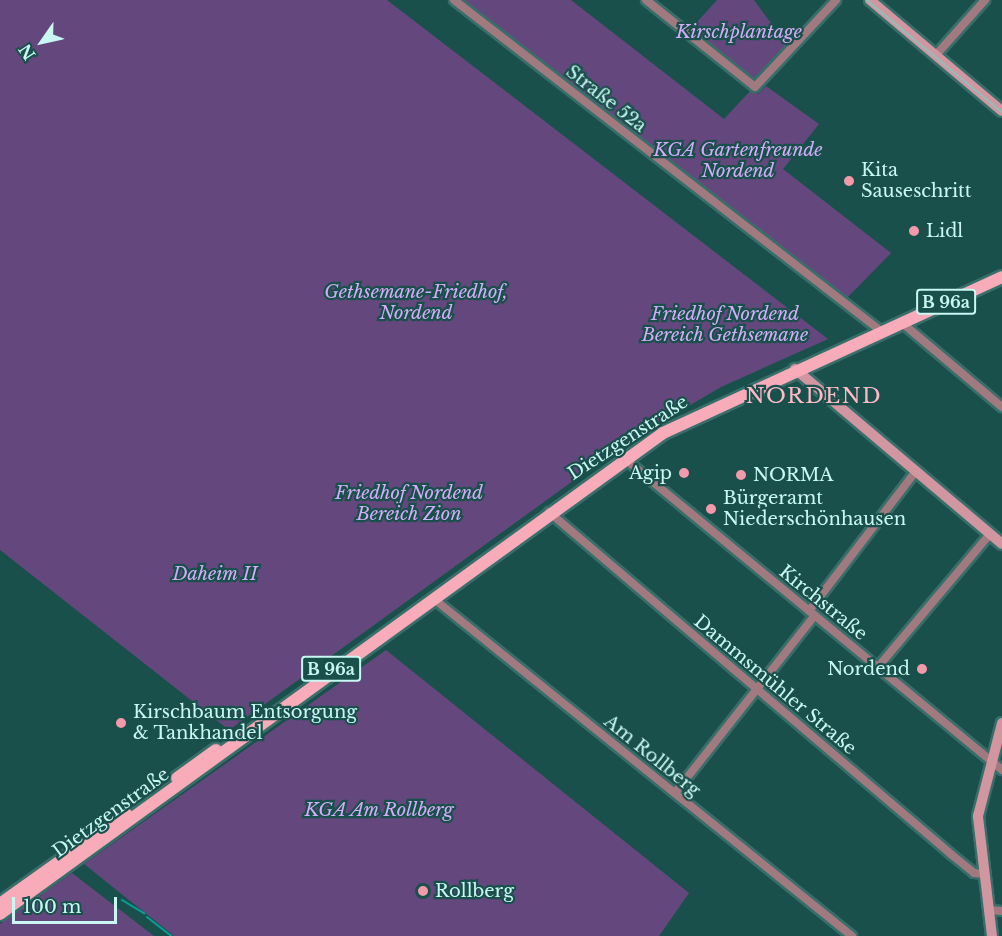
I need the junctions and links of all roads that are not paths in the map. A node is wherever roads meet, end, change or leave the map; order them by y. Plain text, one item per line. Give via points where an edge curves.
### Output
1 (454, 0) edge
2 (648, 0) edge
3 (836, 0) edge
4 (870, 0) edge
5 (985, 0) edge
6 (936, 55) junction
7 (1002, 111) edge
8 (1002, 277) edge
9 (902, 322) junction
10 (881, 331) junction
11 (795, 369) junction
12 (1002, 407) edge
13 (625, 459) junction
14 (916, 471) junction
15 (549, 512) junction
16 (990, 534) junction
17 (1002, 544) edge
18 (429, 603) junction
19 (812, 613) junction
20 (878, 667) junction
21 (757, 690) junction
22 (1002, 723) edge
23 (991, 761) junction
24 (1002, 770) edge
25 (675, 793) junction
26 (69, 860) junction
27 (985, 874) junction
28 (0, 904) edge
29 (989, 910) junction
30 (1002, 911) edge
31 (0, 914) edge
32 (852, 936) edge
33 (992, 936) edge

1 - 10 street, Straße 52a
2 - 3 street via 755,87
4 - 6 street
5 - 6 street
6 - 7 street
8 - 9 main road, Dietzgenstraße / B 96a
9 - 10 main road, Dietzgenstraße / B 96a
9 - 12 street
10 - 11 main road, Dietzgenstraße / B 96a
11 - 13 main road, Dietzgenstraße / B 96a via 697,414
11 - 14 street
13 - 15 main road, Dietzgenstraße / B 96a
13 - 19 street, Kirchstraße
14 - 16 street
14 - 19 street
15 - 18 main road, Dietzgenstraße / B 96a
15 - 21 street, Dammsmühler Straße
16 - 17 street
16 - 20 street
18 - 25 street, Am Rollberg
18 - 26 main road, Dietzgenstraße / B 96a
19 - 20 street, Kirchstraße
19 - 21 street
20 - 23 street, Kirchstraße
21 - 25 street
21 - 27 street, Dammsmühler Straße via 959,861
22 - 23 street
23 - 24 street, Kirchstraße
23 - 27 street via 978,816
25 - 32 street, Am Rollberg
26 - 28 main road, Dietzgenstraße / B 96a
26 - 31 main road, Dietzgenstraße / B 96a
27 - 29 street
29 - 30 street
29 - 33 street

